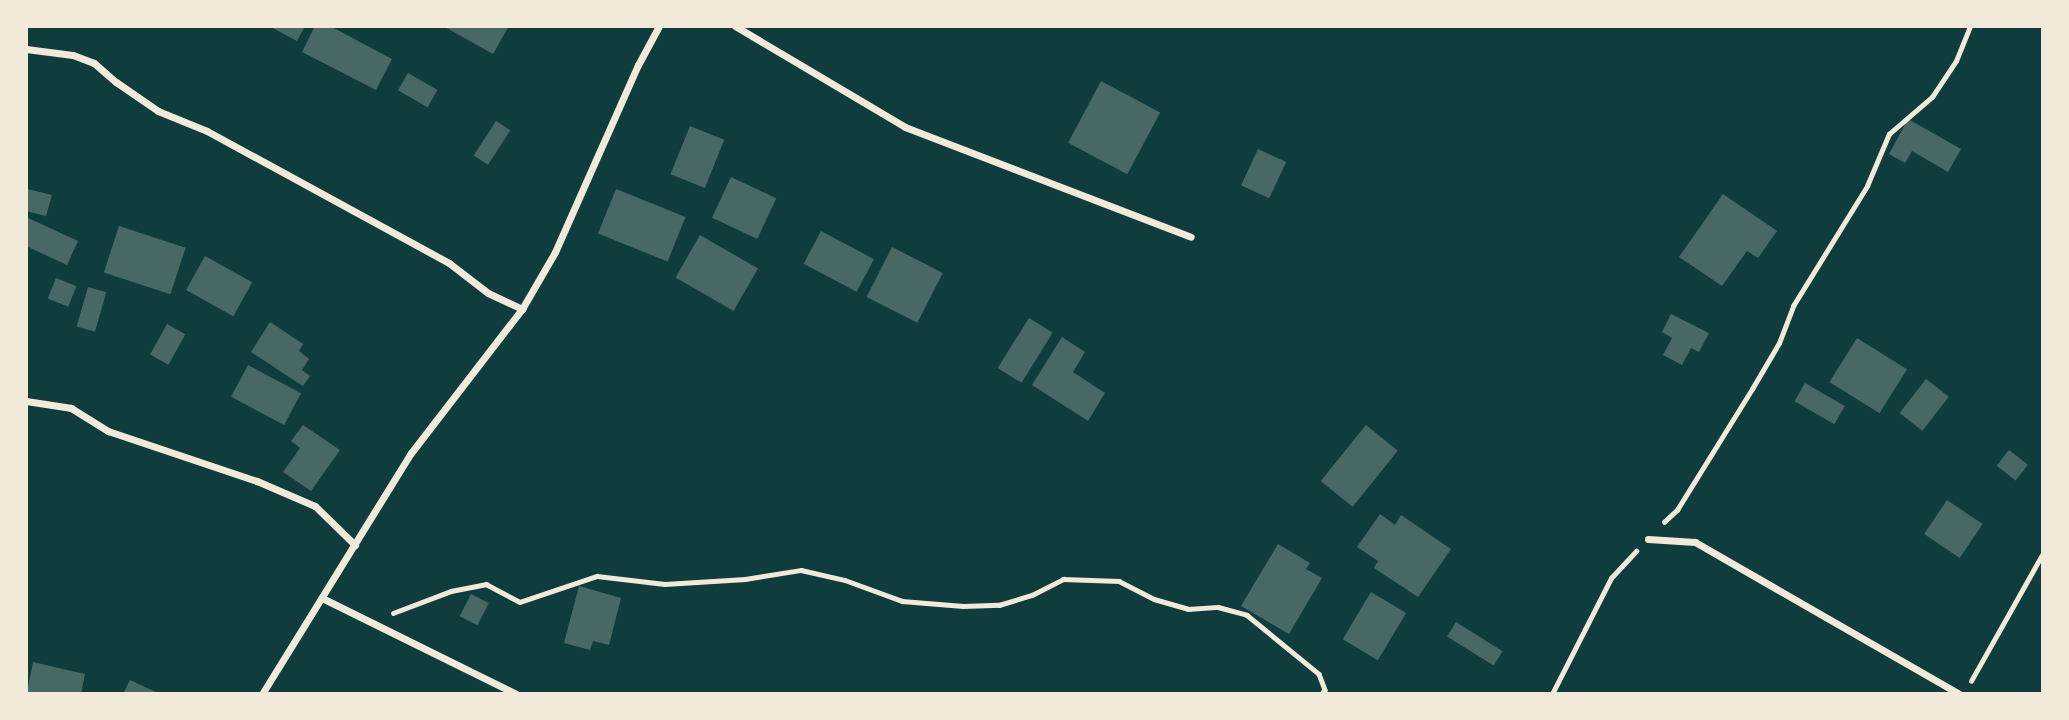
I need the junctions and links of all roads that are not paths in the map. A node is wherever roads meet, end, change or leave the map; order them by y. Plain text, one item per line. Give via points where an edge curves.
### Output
1 (735, 26) edge
2 (657, 27) edge
3 (26, 49) edge
4 (1191, 237) dead end
5 (522, 309) junction
6 (26, 401) edge
7 (1648, 539) road end
8 (355, 545) junction
9 (322, 598) junction
10 (262, 694) edge
11 (516, 694) edge
12 (1959, 694) edge

1 - 4 street via 905,127
2 - 5 street via 555,252
3 - 5 street via 73,55 94,63 158,111 207,131 449,262 488,293
5 - 8 street via 411,453
6 - 8 street via 71,408 108,431 257,481 315,506
7 - 12 street via 1695,542
8 - 9 street
9 - 10 street
9 - 11 street

